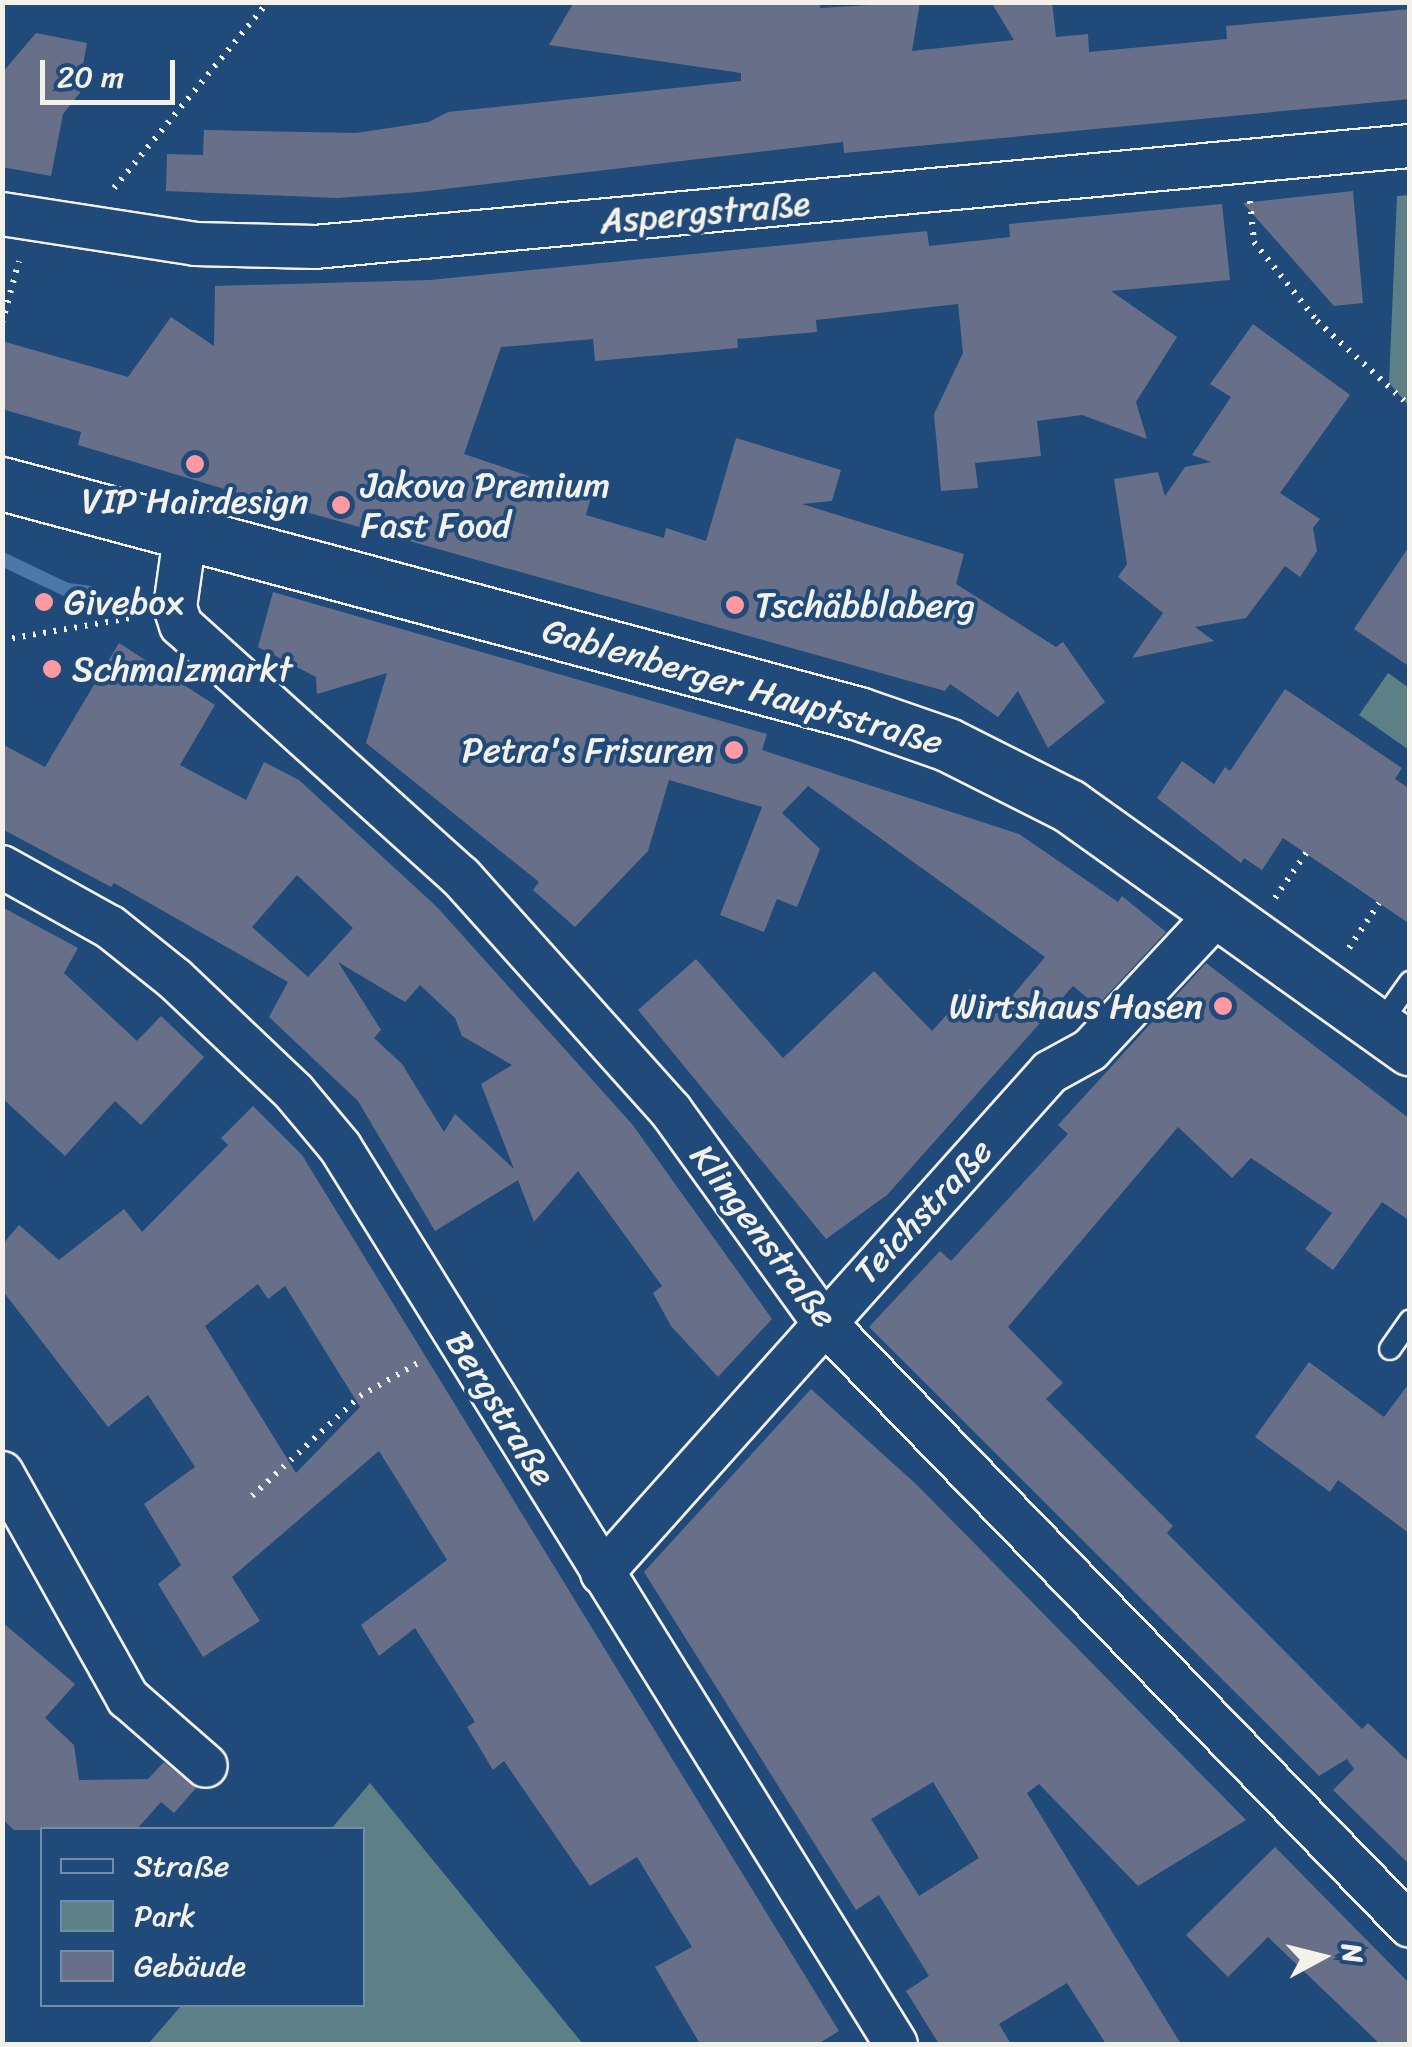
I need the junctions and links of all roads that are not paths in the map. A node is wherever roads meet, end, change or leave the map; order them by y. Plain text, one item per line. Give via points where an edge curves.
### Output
1 (1410, 146) edge
2 (2, 214) edge
3 (2, 484) edge
4 (186, 529) junction
5 (2, 867) edge
6 (1220, 910) junction
7 (1410, 982) edge
8 (1394, 1038) edge
9 (822, 1320) junction
10 (1410, 1320) edge
11 (1390, 1350) dead end
12 (2, 1473) edge
13 (602, 1573) junction
14 (206, 1766) dead end
15 (1410, 1926) edge
16 (896, 2044) edge

1 - 2 street, Aspergstraße via 315,247 194,244
3 - 4 street, Gablenberger Hauptstraße
4 - 6 street, Gablenberger Hauptstraße via 840,709 948,745 1069,806
4 - 9 street, Klingenstraße via 176,606 182,625 462,877 561,983 671,1111
5 - 13 street, Bergstraße via 110,927 294,1092 340,1147
6 - 8 street, Gablenberger Hauptstraße
6 - 9 street, Teichstraße via 1090,1050 1050,1072
7 - 8 lane
9 - 13 street, Teichstraße
9 - 15 street, Klingenstraße
10 - 11 lane
12 - 14 street via 128,1698
13 - 16 street, Bergstraße

